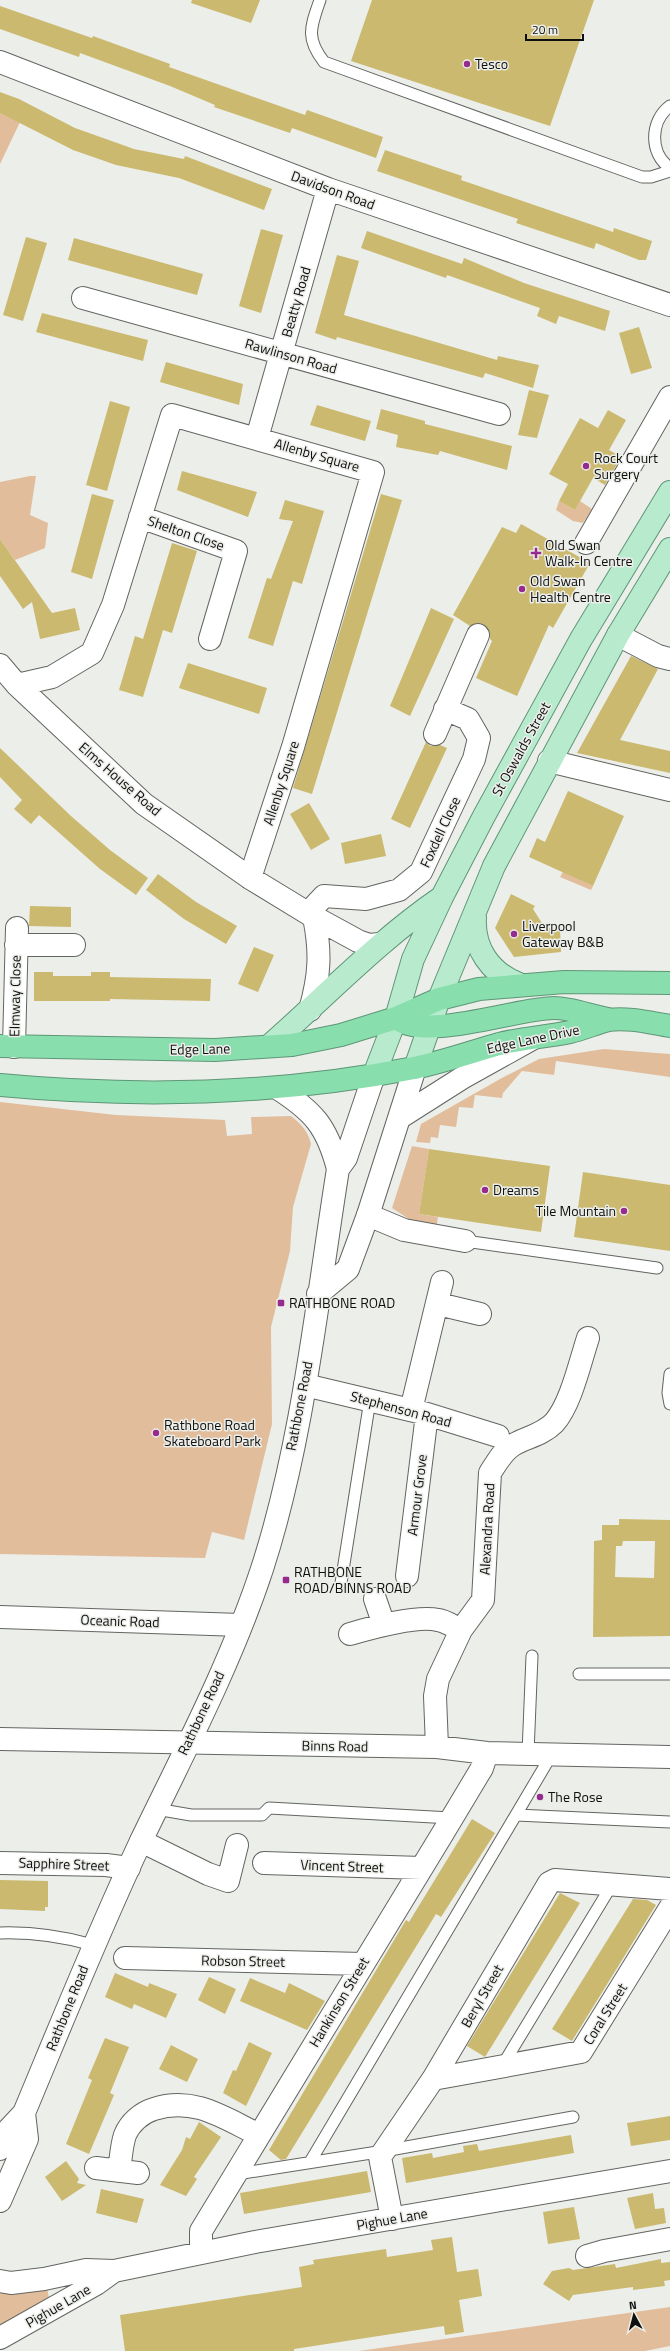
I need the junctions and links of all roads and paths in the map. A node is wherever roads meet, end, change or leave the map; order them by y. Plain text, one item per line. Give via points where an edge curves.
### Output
1 (320, 0) edge
2 (0, 62) edge
3 (670, 106) edge
4 (670, 168) edge
5 (670, 171) edge
6 (328, 189) junction
7 (83, 298) dead end
8 (670, 305) edge
9 (282, 354) junction
10 (670, 397) edge
11 (498, 414) dead end
12 (257, 438) junction
13 (670, 492) edge
14 (140, 517) junction
15 (586, 543) dead end
16 (667, 559) edge
17 (478, 635) dead end
18 (618, 635) junction
19 (210, 639) dead end
20 (664, 658) edge
21 (0, 665) edge
22 (17, 685) junction
23 (445, 709) junction
24 (435, 734) dead end
25 (549, 761) junction
26 (670, 790) edge
27 (498, 791) junction
28 (526, 806) junction
29 (250, 878) junction
30 (442, 897) junction
31 (475, 912) junction
32 (311, 915) junction
33 (380, 944) junction
34 (74, 945) dead end
35 (670, 983) edge
36 (519, 984) junction
37 (439, 998) junction
38 (310, 1010) junction
39 (396, 1018) junction
40 (610, 1020) junction
41 (429, 1026) junction
42 (670, 1026) edge
43 (533, 1038) junction
44 (7, 1046) edge
45 (269, 1046) junction
46 (415, 1068) junction
47 (374, 1075) junction
48 (0, 1085) edge
49 (277, 1088) junction
50 (399, 1118) junction
51 (338, 1169) junction
52 (368, 1215) junction
53 (465, 1241) joint
54 (657, 1268) dead end
55 (442, 1282) dead end
56 (318, 1294) junction
57 (438, 1304) junction
58 (480, 1314) dead end
59 (588, 1338) dead end
60 (670, 1374) edge
61 (305, 1385) junction
62 (370, 1400) junction
63 (670, 1404) edge
64 (419, 1412) junction
65 (498, 1436) dead end
66 (407, 1576) dead end
67 (341, 1583) dead end
68 (375, 1599) dead end
69 (0, 1617) edge
70 (241, 1625) junction
71 (384, 1625) junction
72 (461, 1630) junction
73 (350, 1634) dead end
74 (532, 1656) dead end
75 (579, 1674) dead end
76 (670, 1674) edge
77 (0, 1739) edge
78 (188, 1742) junction
79 (437, 1747) junction
80 (487, 1753) junction
81 (528, 1753) junction
82 (552, 1754) junction
83 (670, 1757) edge
84 (156, 1809) junction
85 (516, 1816) junction
86 (451, 1818) junction
87 (670, 1822) edge
88 (141, 1841) junction
89 (237, 1845) dead end
90 (0, 1863) edge
91 (264, 1863) dead end
92 (129, 1868) junction
93 (421, 1868) junction
94 (613, 1883) junction
95 (670, 1889) edge
96 (670, 1908) edge
97 (0, 1933) edge
98 (93, 1945) junction
99 (125, 1958) dead end
100 (362, 1964) junction
101 (502, 2066) junction
102 (433, 2079) junction
103 (24, 2113) junction
104 (573, 2117) dead end
105 (260, 2135) junction
106 (0, 2149) edge
107 (384, 2151) junction
108 (310, 2162) junction
109 (96, 2168) dead end
110 (670, 2171) edge
111 (237, 2174) junction
112 (0, 2201) edge
113 (392, 2219) junction
114 (670, 2239) edge
115 (201, 2253) junction
116 (586, 2256) dead end
117 (114, 2271) junction
118 (0, 2281) edge
119 (0, 2338) edge

1 - 5 lane via 310,30 312,42 324,62 642,177
2 - 6 street, Davidson Road
3 - 4 lane via 661,113 654,127 660,156
6 - 8 street, Davidson Road
6 - 9 street, Beatty Road
7 - 9 street, Rawlinson Road
9 - 11 street, Rawlinson Road
9 - 12 street, Beatty Road
10 - 15 street
12 - 14 street, Allenby Square via 172,415
12 - 29 street, Allenby Square via 373,472 293,747
13 - 27 main road, St Oswalds Street via 581,639
14 - 19 street, Shelton Close via 236,550
14 - 22 street, Allenby Square via 113,604 92,653 52,677
16 - 18 main road
17 - 23 street
18 - 20 street
18 - 25 main road
21 - 22 street, Elms House Road
22 - 29 street, Elms House Road via 144,804
23 - 24 street
23 - 32 street, Foxdell Close via 468,719 479,738 474,759 421,872 399,890 366,899 324,896
25 - 26 street
25 - 28 main road
27 - 28 main road
27 - 30 main road, St Oswalds Street
28 - 31 main road via 494,866
29 - 32 street, Elms House Road
30 - 33 main road
30 - 39 main road, St Oswalds Street via 413,959
31 - 36 main road via 476,939 483,956 502,976
31 - 37 main road
32 - 33 street, Elms House Road via 358,941
32 - 38 street via 320,944 320,958 318,981
33 - 38 main road
34 - 44 street, Elmway Close via 17,936
35 - 36 highway
36 - 37 highway via 479,988
37 - 39 highway
37 - 41 main road
38 - 45 main road
39 - 41 highway via 406,1023
39 - 45 highway, Edge Lane via 341,1035 292,1045
39 - 47 main road, St Oswalds Street
40 - 41 highway via 556,1008 534,1009 454,1025
40 - 42 highway, Edge Lane Drive
40 - 43 highway, Edge Lane Drive via 570,1032
41 - 46 main road
43 - 46 highway, Edge Lane Drive via 500,1044
43 - 50 street via 462,1078
44 - 45 highway, Edge Lane via 215,1050
46 - 47 highway, Edge Lane Drive
46 - 50 street
47 - 49 highway
47 - 51 street, Rathbone Road via 346,1158
48 - 49 highway via 63,1091 144,1094
49 - 51 street via 315,1116 334,1154
50 - 52 street
51 - 56 street, Rathbone Road
52 - 53 street via 404,1230
52 - 56 street via 348,1269
53 - 54 lane
55 - 57 street, Armour Grove
56 - 61 street, Rathbone Road
57 - 58 street
57 - 64 street, Armour Grove
59 - 72 street, Alexandra Road via 563,1409 553,1423 538,1435 513,1445 500,1457 490,1473 483,1600
60 - 63 lane
61 - 62 street, Stephenson Road
61 - 70 street, Rathbone Road via 273,1530
62 - 64 street, Stephenson Road
62 - 67 lane
64 - 65 street, Stephenson Road
64 - 66 street, Armour Grove
68 - 71 street
69 - 70 street, Oceanic Road
70 - 78 street, Rathbone Road
71 - 72 street via 429,1619 439,1620
71 - 73 street
72 - 79 street, Alexandra Road via 438,1679 435,1696
74 - 81 lane
75 - 76 lane
77 - 78 street, Binns Road
78 - 79 street, Binns Road
78 - 84 street, Rathbone Road
79 - 80 street, Binns Road
80 - 81 street, Binns Road
80 - 86 street, Hankinson Street via 482,1768
81 - 82 street, Binns Road
82 - 83 street, Binns Road
82 - 85 lane
84 - 86 lane via 191,1815 262,1815 269,1808
84 - 88 street, Rathbone Road
85 - 87 lane
85 - 108 lane
86 - 93 street, Hankinson Street
88 - 89 street via 228,1881
88 - 92 street, Rathbone Road
90 - 92 street, Sapphire Street via 106,1865
91 - 93 street, Vincent Street
92 - 98 street, Rathbone Road
93 - 100 street, Hankinson Street
94 - 95 street, Beryl Street
94 - 101 lane
94 - 102 street, Beryl Street via 555,1880 549,1883
96 - 101 street, Coral Street via 581,2052
97 - 98 lane via 44,1933
98 - 103 street, Rathbone Road
99 - 100 street, Robson Street
100 - 105 street, Hankinson Street
101 - 102 street, Coral Street
102 - 107 street, Beryl Street
103 - 106 street, Rathbone Road via 9,2129
103 - 112 street, Rathbone Road via 27,2139
104 - 107 lane
105 - 109 street via 191,2105 164,2106 146,2112 133,2122 126,2134 128,2172
105 - 111 street, Hankinson Street
107 - 108 lane
107 - 113 street, Beryl Street via 380,2157
108 - 111 lane
110 - 113 street, Pighue Lane
111 - 115 street, Hankinson Street via 201,2232
113 - 115 street, Pighue Lane
114 - 116 street
115 - 117 street, Pighue Lane
117 - 118 street, Pighue Lane via 86,2270 44,2279 12,2283
117 - 119 street, Pighue Lane via 96,2284

